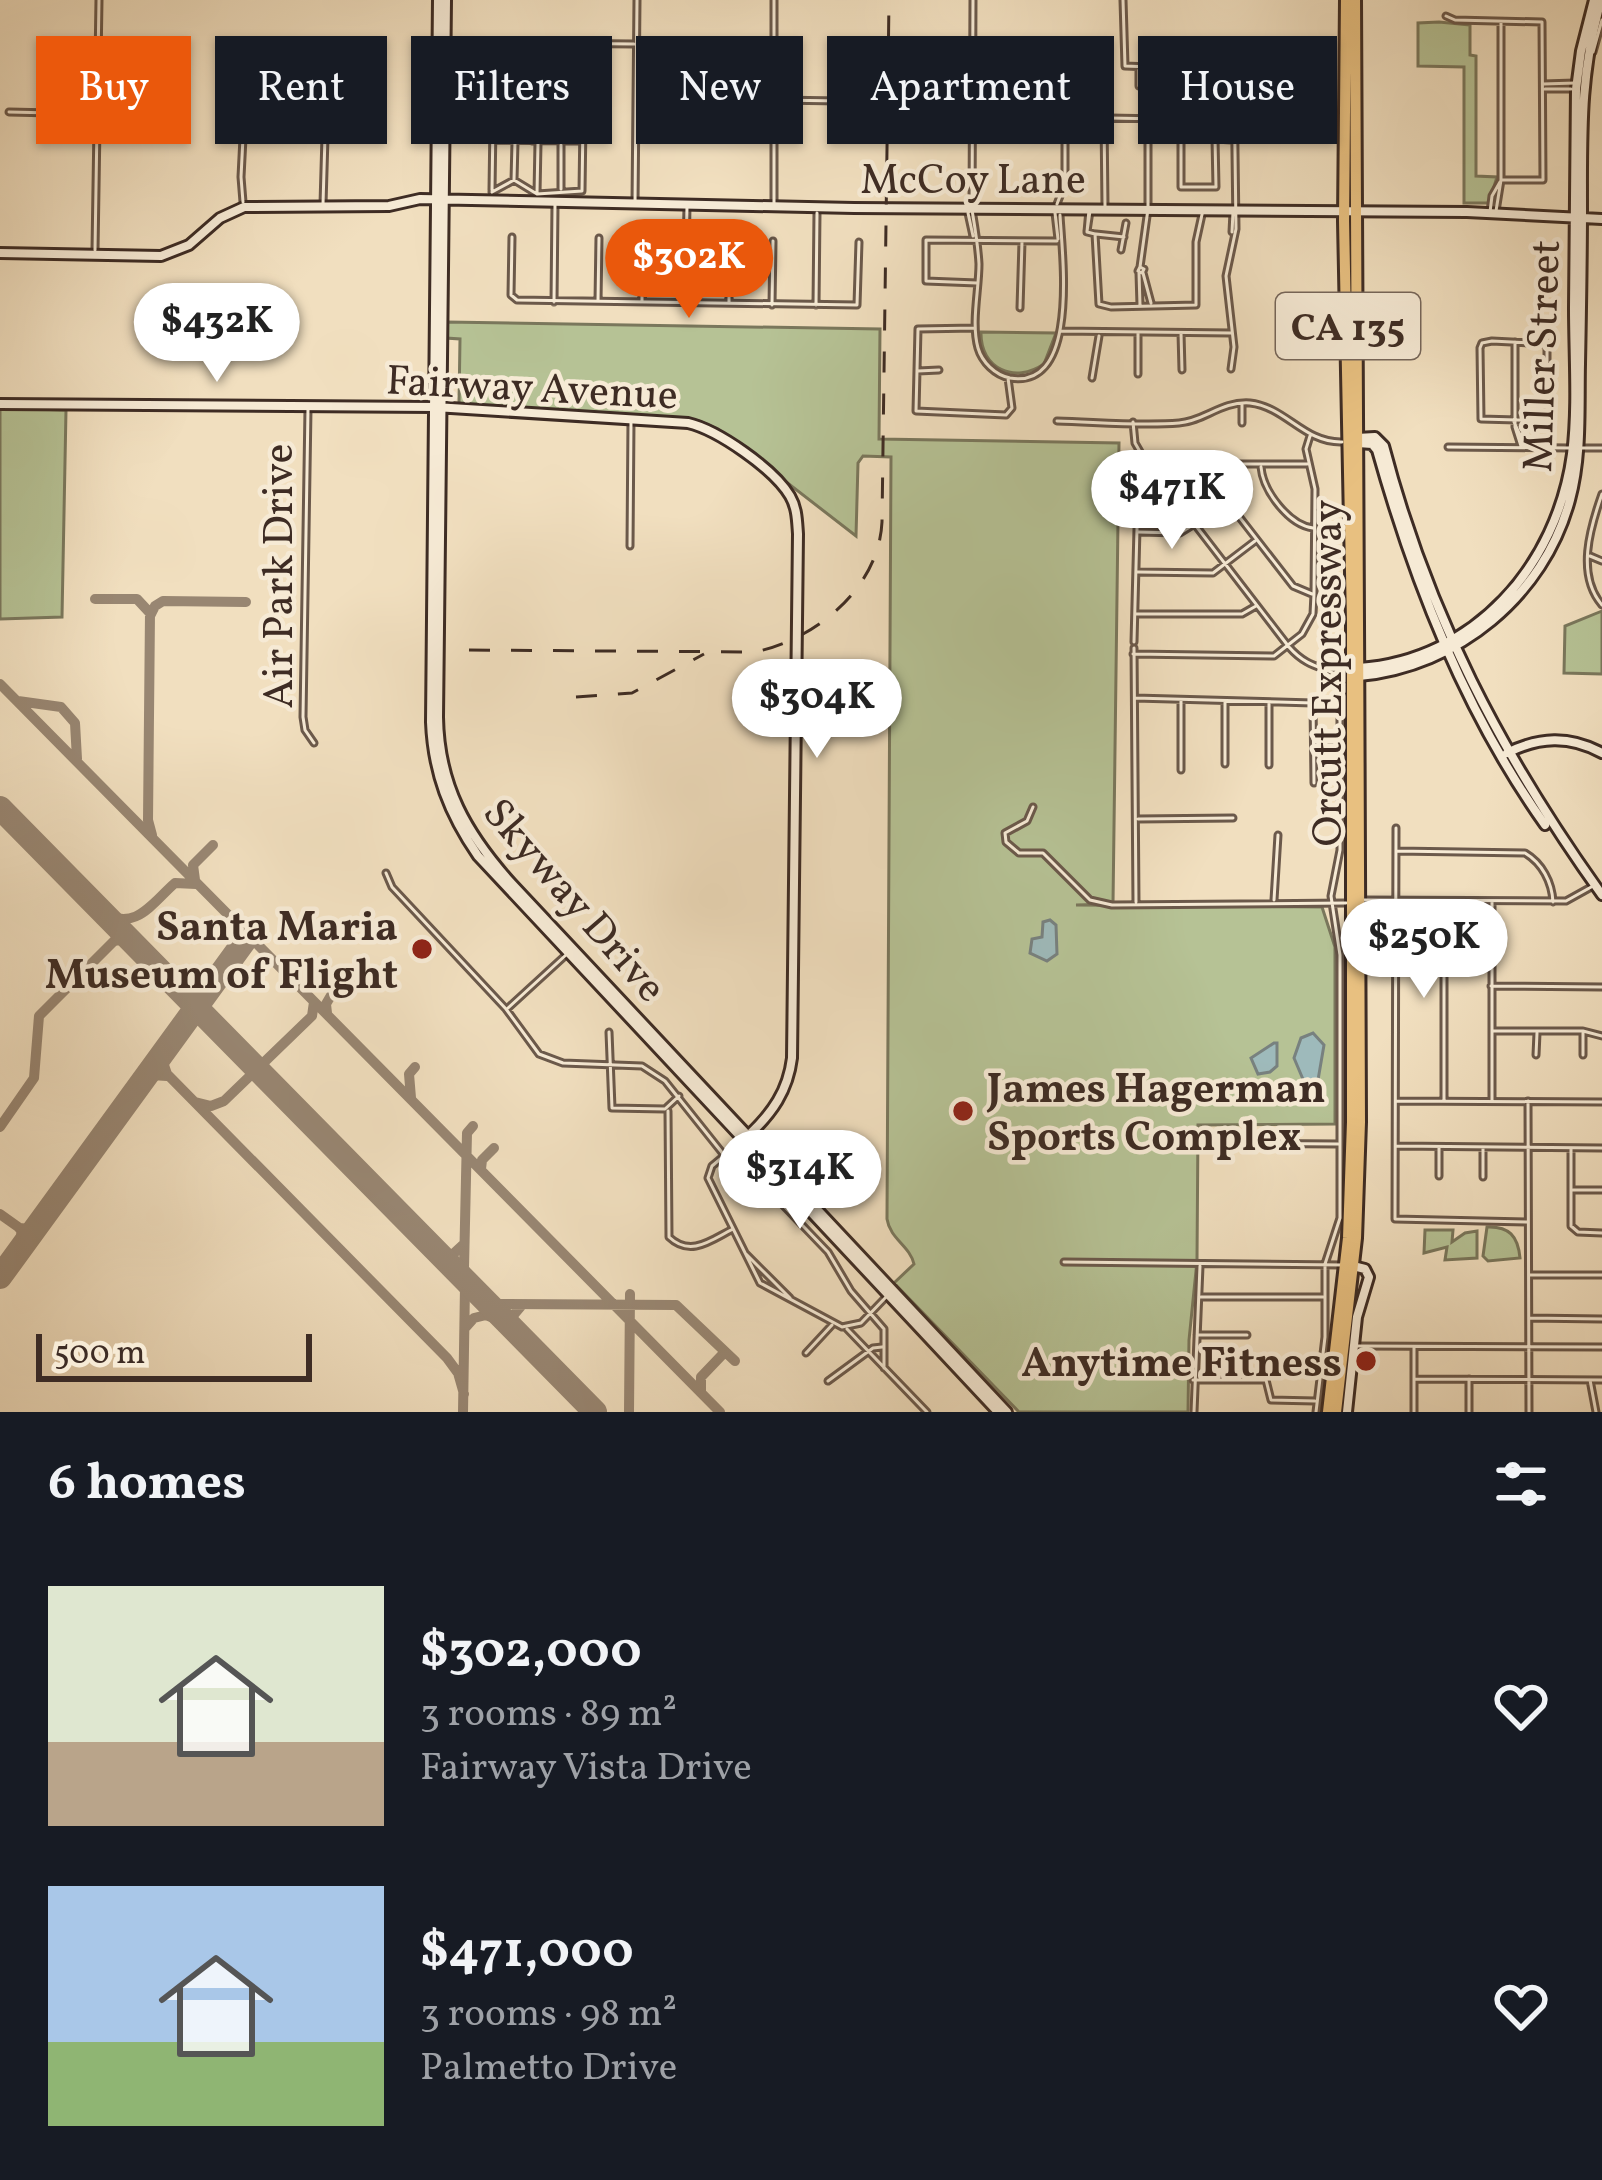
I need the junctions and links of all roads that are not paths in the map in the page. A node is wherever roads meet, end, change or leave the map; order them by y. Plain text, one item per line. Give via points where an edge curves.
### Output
1 (99, 0) edge
2 (442, 0) edge
3 (638, 0) edge
4 (774, 0) edge
5 (973, 0) edge
6 (1123, 0) edge
7 (1346, 0) edge
8 (1355, 0) edge
9 (1600, 1) edge
10 (1446, 16) dead end
11 (1602, 20) edge
12 (1502, 21) junction
13 (1600, 34) edge
14 (98, 36) edge
15 (441, 36) edge
16 (637, 36) edge
17 (774, 36) edge
18 (973, 36) edge
19 (1585, 64) junction
20 (1138, 68) edge
21 (1543, 86) junction
22 (1576, 86) junction
23 (9, 112) dead end
24 (36, 113) edge
25 (1349, 119) junction
26 (636, 124) edge
27 (96, 144) edge
28 (440, 144) edge
29 (492, 144) edge
30 (515, 144) edge
31 (535, 144) edge
32 (561, 144) edge
33 (584, 144) edge
34 (774, 144) edge
35 (972, 144) edge
36 (1065, 144) edge
37 (1104, 144) edge
38 (1148, 144) edge
39 (1181, 144) edge
40 (1215, 144) edge
41 (1234, 144) edge
42 (514, 180) junction
43 (1501, 180) junction
44 (561, 191) junction
45 (537, 194) junction
46 (440, 200) junction
47 (555, 203) junction
48 (635, 205) junction
49 (244, 206) junction
50 (323, 206) junction
51 (687, 206) junction
52 (774, 207) junction
53 (817, 207) junction
54 (972, 207) junction
55 (1057, 207) junction
56 (1089, 208) junction
57 (1105, 208) junction
58 (1148, 209) junction
59 (1203, 210) junction
60 (1234, 210) junction
61 (1349, 211) junction
62 (1493, 214) junction
63 (1579, 219) junction
64 (1602, 219) edge
65 (1126, 224) dead end
66 (1095, 234) junction
67 (512, 237) dead end
68 (1124, 237) junction
69 (599, 238) dead end
70 (642, 238) dead end
71 (729, 239) dead end
72 (976, 240) junction
73 (1022, 240) junction
74 (773, 241) dead end
75 (1059, 241) junction
76 (860, 242) dead end
77 (1121, 250) dead end
78 (0, 253) edge
79 (94, 255) junction
80 (1141, 271) junction
81 (978, 283) junction
82 (685, 301) junction
83 (554, 302) junction
84 (642, 302) junction
85 (598, 303) junction
86 (729, 303) junction
87 (1140, 305) junction
88 (1152, 305) junction
89 (772, 306) junction
90 (816, 307) junction
91 (1020, 308) dead end
92 (977, 328) junction
93 (1060, 331) junction
94 (1181, 331) junction
95 (1138, 332) junction
96 (1233, 333) junction
97 (1100, 334) junction
98 (1515, 342) junction
99 (1231, 369) dead end
100 (916, 370) junction
101 (939, 370) dead end
102 (1182, 370) dead end
103 (1138, 374) dead end
104 (1008, 378) junction
105 (1092, 378) dead end
106 (1242, 403) junction
107 (0, 404) edge
108 (308, 407) junction
109 (438, 407) junction
110 (632, 420) junction
111 (1057, 421) dead end
112 (1133, 422) junction
113 (1514, 422) junction
114 (1242, 423) dead end
115 (1310, 436) junction
116 (1357, 440) junction
117 (1448, 447) dead end
118 (1523, 447) junction
119 (1576, 448) junction
120 (1602, 448) edge
121 (1309, 463) junction
122 (1208, 464) junction
123 (1261, 465) junction
124 (1153, 472) junction
125 (1602, 494) edge
126 (1599, 515) edge
127 (1193, 525) junction
128 (1314, 528) junction
129 (1138, 532) junction
130 (1256, 540) junction
131 (630, 546) dead end
132 (1588, 555) junction
133 (1602, 561) edge
134 (1225, 566) junction
135 (1136, 572) junction
136 (1314, 594) junction
137 (1602, 604) edge
138 (1256, 607) junction
139 (1135, 614) junction
140 (1450, 645) junction
141 (1288, 647) junction
142 (1134, 648) junction
143 (1352, 672) junction
144 (1136, 698) junction
145 (1181, 699) junction
146 (1226, 699) junction
147 (1269, 700) junction
148 (1314, 742) junction
149 (1340, 742) junction
150 (314, 743) dead end
151 (1602, 753) edge
152 (1504, 754) junction
153 (1225, 764) dead end
154 (1269, 765) dead end
155 (1181, 770) dead end
156 (1314, 783) dead end
157 (1033, 807) dead end
158 (1233, 818) dead end
159 (1136, 819) junction
160 (1396, 828) dead end
161 (1278, 835) dead end
162 (1396, 851) junction
163 (386, 873) dead end
164 (1593, 886) junction
165 (1395, 900) junction
166 (1602, 900) edge
167 (1355, 901) junction
168 (1444, 901) junction
169 (1492, 901) junction
170 (1274, 902) junction
171 (1553, 902) junction
172 (1136, 904) junction
173 (1332, 904) junction
174 (570, 951) junction
175 (1491, 986) junction
176 (1602, 987) edge
177 (506, 1009) junction
178 (1491, 1031) junction
179 (1537, 1031) junction
180 (1583, 1031) junction
181 (609, 1032) dead end
182 (1602, 1036) edge
183 (1583, 1054) dead end
184 (1536, 1055) dead end
185 (609, 1064) junction
186 (680, 1097) junction
187 (1394, 1101) junction
188 (1444, 1101) junction
189 (1492, 1101) junction
190 (1528, 1101) junction
191 (1602, 1102) edge
192 (666, 1110) junction
193 (746, 1138) junction
194 (1202, 1143) dead end
195 (1340, 1144) junction
196 (1394, 1146) junction
197 (1439, 1146) junction
198 (1483, 1147) junction
199 (1528, 1147) junction
200 (1571, 1147) junction
201 (1602, 1148) edge
202 (724, 1155) junction
203 (1439, 1176) dead end
204 (1484, 1177) dead end
205 (1571, 1190) junction
206 (1602, 1190) edge
207 (1527, 1222) junction
208 (731, 1230) junction
209 (1602, 1233) edge
210 (741, 1248) junction
211 (1064, 1262) dead end
212 (1200, 1264) junction
213 (1325, 1264) junction
214 (1349, 1265) junction
215 (1527, 1275) junction
216 (1602, 1275) edge
217 (891, 1292) junction
218 (1199, 1297) junction
219 (1324, 1297) junction
220 (794, 1303) junction
221 (871, 1313) junction
222 (1527, 1318) junction
223 (1602, 1319) edge
224 (833, 1323) junction
225 (847, 1327) junction
226 (1196, 1335) junction
227 (1247, 1335) dead end
228 (1354, 1346) junction
229 (884, 1347) junction
230 (1414, 1347) junction
231 (1527, 1347) junction
232 (1602, 1347) edge
233 (868, 1352) junction
234 (806, 1353) dead end
235 (884, 1368) junction
236 (1415, 1378) junction
237 (1469, 1379) junction
238 (1193, 1380) junction
239 (1527, 1380) junction
240 (1590, 1380) junction
241 (1602, 1380) edge
242 (828, 1381) dead end
243 (1317, 1401) junction
244 (927, 1412) edge
245 (1002, 1412) edge
246 (1194, 1412) edge
247 (1316, 1412) edge
248 (1332, 1412) edge
249 (1347, 1412) edge
250 (1414, 1412) edge
251 (1469, 1412) edge
252 (1529, 1412) edge
253 (1596, 1412) edge

1 - 14 street
2 - 15 street, Skyway Drive
3 - 16 street
4 - 17 street
5 - 18 street
6 - 20 street via 1125,66
7 - 25 highway, CA 135
8 - 25 highway, CA 135
9 - 19 street, Miller Street
9 - 22 street, Miller Street
10 - 12 street
11 - 13 street, Miller Street
12 - 21 street via 1542,22
12 - 43 street
13 - 19 street, Miller Street
19 - 63 street, Miller Street
21 - 22 street
21 - 43 street via 1544,180
22 - 63 street, Miller Street
23 - 24 street
25 - 61 highway, CA 135
26 - 48 street
27 - 79 street
28 - 46 street, Skyway Drive
29 - 42 street via 492,192
30 - 42 street
31 - 45 street
32 - 44 street
33 - 44 street via 582,190
34 - 52 street
35 - 54 street
36 - 55 street
37 - 57 street
38 - 58 street
39 - 40 street via 1181,187 1216,187
41 - 60 street
42 - 45 street
43 - 62 street
44 - 45 street
46 - 47 street, McCoy Lane
46 - 50 street, McCoy Lane
46 - 109 street, Skyway Drive
47 - 48 street, McCoy Lane
47 - 83 street
48 - 51 street, McCoy Lane
49 - 50 street, McCoy Lane
49 - 50 street via 249,96 325,99
49 - 79 street via 171,254
51 - 52 street, McCoy Lane
51 - 82 street
52 - 53 street, McCoy Lane
53 - 54 street, McCoy Lane
53 - 90 street
54 - 55 street, McCoy Lane
54 - 72 street
55 - 56 street, McCoy Lane
55 - 75 street
56 - 57 street, McCoy Lane
56 - 66 street via 1087,232
57 - 58 street, McCoy Lane
58 - 59 street, McCoy Lane
58 - 80 street
59 - 60 street, McCoy Lane
59 - 88 street via 1196,305
60 - 61 street, McCoy Lane
60 - 96 street via 1226,276
61 - 62 street, McCoy Lane
61 - 116 highway, CA 135
62 - 63 street, McCoy Lane
63 - 64 street, McCoy Lane
63 - 119 street, Miller Street
65 - 68 street
66 - 68 street
66 - 87 street via 1099,304
67 - 83 street via 512,298
68 - 77 street
69 - 85 street
70 - 84 street
71 - 86 street
72 - 73 street
72 - 81 street
72 - 81 street via 926,240 926,281
73 - 75 street
73 - 91 street
74 - 89 street
75 - 93 street
76 - 90 street via 858,304
78 - 79 street
80 - 87 street
80 - 88 street
81 - 92 street
82 - 84 street
82 - 86 street
83 - 85 street
84 - 85 street
86 - 89 street
87 - 88 street
89 - 90 street
92 - 100 street via 918,328
92 - 104 street via 981,356
93 - 97 street
93 - 104 street via 1049,365
94 - 95 street
94 - 96 street
94 - 102 street
95 - 97 street
95 - 103 street
96 - 99 street
97 - 105 street
98 - 113 street
98 - 113 street via 1483,343 1481,419
98 - 113 street via 1547,344 1548,420
100 - 101 street
100 - 104 street via 917,412 1009,414
106 - 112 street via 1185,422
106 - 114 street
106 - 115 street via 1272,410
107 - 108 street, Fairway Avenue
108 - 109 street, Fairway Avenue
108 - 150 street, Air Park Drive via 303,717
109 - 110 street, Fairway Avenue
109 - 174 street, Skyway Drive via 431,722 439,781 478,856
110 - 131 street
110 - 193 street, Fairway Avenue via 701,426 777,481 796,514 792,1059 778,1103
111 - 112 street
112 - 124 street
113 - 118 street
115 - 116 street
115 - 121 street
116 - 140 street via 1375,437 1384,446
116 - 143 highway, Orcutt Expressway / CA 135
117 - 118 street
118 - 119 street
119 - 120 street
119 - 140 street, Miller Street via 1566,515 1536,573 1504,611
121 - 123 street
121 - 128 street
122 - 123 street
122 - 124 street via 1165,464
122 - 130 street
123 - 128 street via 1263,482 1294,521
124 - 127 street
124 - 129 street via 1138,489
125 - 126 street
126 - 132 street
127 - 129 street via 1180,533
127 - 134 street
128 - 136 street
129 - 135 street
130 - 134 street
130 - 136 street via 1293,586
132 - 133 street
132 - 137 street via 1591,591
134 - 135 street via 1208,574
134 - 138 street
135 - 139 street
136 - 141 street via 1308,626
138 - 139 street via 1242,614
138 - 141 street
139 - 142 street
140 - 143 street, Miller Street via 1401,668
140 - 152 street
141 - 142 street via 1274,656
141 - 143 street via 1307,665
142 - 144 street
143 - 149 street
143 - 167 highway, Orcutt Expressway / CA 135
144 - 145 street
144 - 159 street
145 - 146 street
145 - 155 street
146 - 147 street
146 - 153 street
147 - 148 street via 1313,703
147 - 154 street
148 - 149 street
148 - 156 street
149 - 173 street
151 - 152 street via 1550,739
152 - 164 street
157 - 172 street via 1027,821 1005,833 1011,848 1042,853 1090,900
158 - 159 street
159 - 172 street
160 - 162 street
161 - 170 street
162 - 165 street
162 - 171 street via 1525,854 1550,882
163 - 177 street
164 - 166 street
164 - 171 street
165 - 167 street
165 - 168 street
165 - 187 street
167 - 173 street
167 - 214 highway, Orcutt Expressway / CA 135
168 - 169 street
168 - 188 street
169 - 171 street
169 - 175 street
170 - 172 street
170 - 173 street
173 - 195 street via 1340,955
174 - 177 street
174 - 193 street, Skyway Drive
175 - 176 street
175 - 178 street
177 - 185 street via 544,1057
178 - 179 street
178 - 189 street
179 - 180 street
179 - 184 street
180 - 182 street
180 - 183 street
181 - 185 street
185 - 186 street via 649,1069
185 - 192 street via 612,1108
186 - 192 street
186 - 202 street
187 - 188 street
187 - 196 street
188 - 189 street
189 - 190 street
190 - 191 street
190 - 199 street
192 - 208 street via 669,1237 695,1247
193 - 202 street
193 - 217 street, Skyway Drive
194 - 195 street
195 - 213 street via 1340,1218
196 - 197 street
196 - 207 street via 1395,1219
197 - 198 street
197 - 203 street
198 - 199 street
198 - 204 street
199 - 200 street
199 - 207 street
200 - 201 street
200 - 205 street
202 - 208 street via 708,1178
202 - 221 street via 828,1252
205 - 206 street
205 - 209 street via 1573,1230
207 - 215 street
208 - 210 street
210 - 220 street
210 - 220 street via 760,1283
211 - 212 street
212 - 213 street
212 - 218 street
213 - 214 street
213 - 219 street
214 - 228 street via 1369,1277
214 - 248 highway, Orcutt Expressway / CA 135
215 - 216 street
215 - 222 street
217 - 221 street
217 - 245 street, Skyway Drive
218 - 219 street
218 - 226 street
219 - 243 street
220 - 224 street
221 - 225 street
221 - 229 street via 884,1329
222 - 223 street
222 - 231 street
224 - 225 street
224 - 234 street
225 - 233 street
226 - 227 street
226 - 238 street
228 - 230 street
228 - 249 street
229 - 233 street
229 - 235 street
230 - 231 street
230 - 236 street
231 - 232 street
231 - 239 street
233 - 235 street
233 - 242 street
235 - 244 street
236 - 237 street
236 - 250 street
237 - 239 street
237 - 251 street
238 - 243 street via 1266,1380 1271,1400
238 - 246 street
239 - 240 street
239 - 252 street
240 - 241 street
240 - 253 street
243 - 247 street

